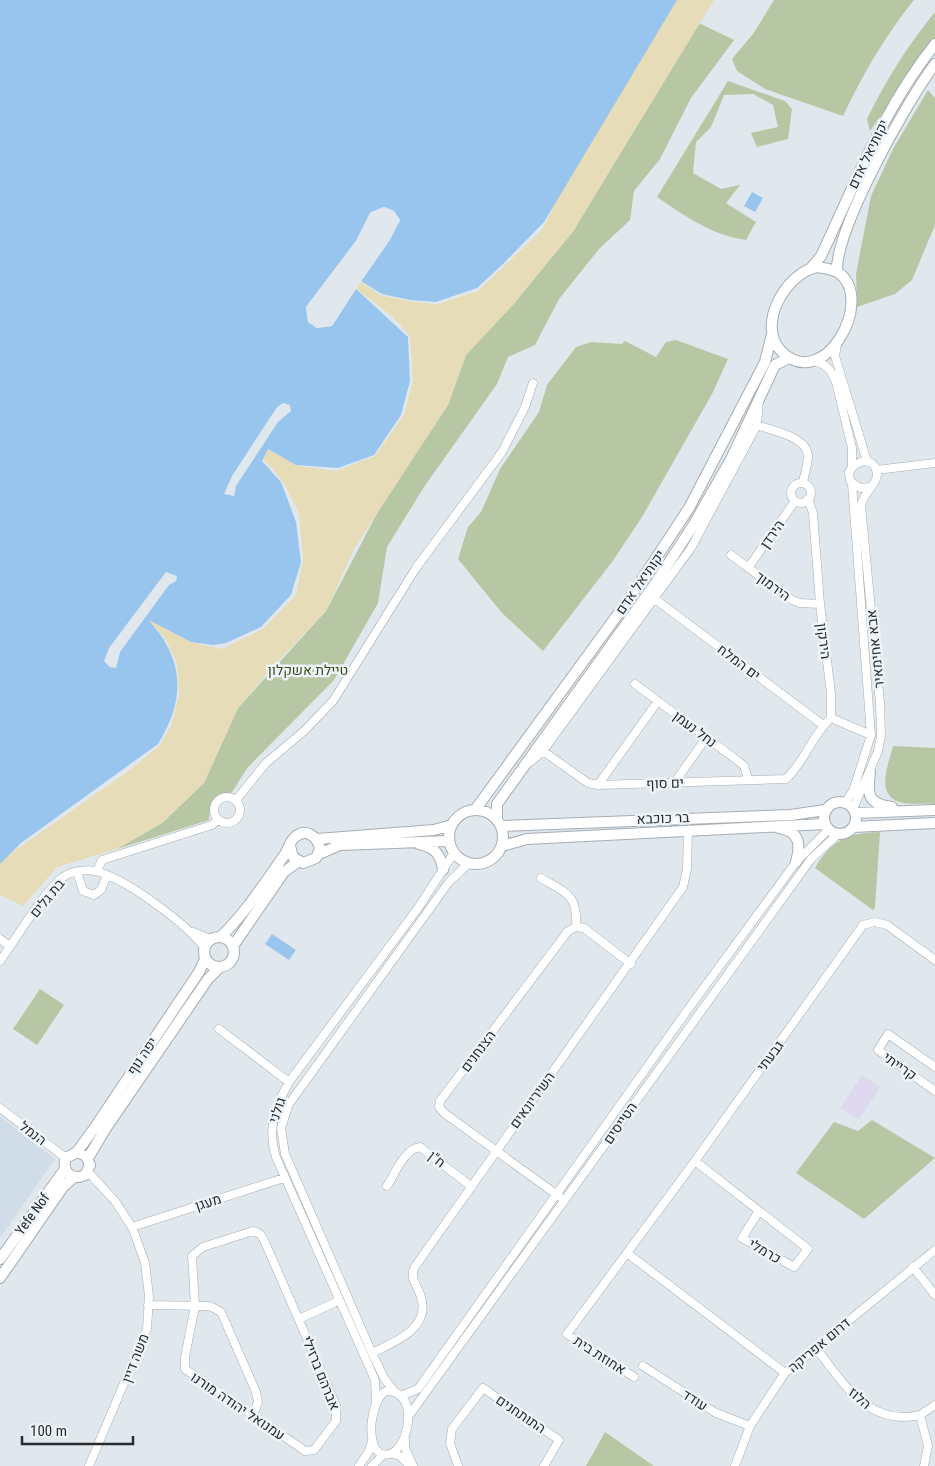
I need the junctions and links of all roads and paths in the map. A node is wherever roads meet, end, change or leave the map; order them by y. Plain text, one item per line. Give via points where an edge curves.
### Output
1 (935, 44) edge
2 (935, 64) edge
3 (811, 268) junction
4 (837, 272) junction
5 (772, 334) junction
6 (837, 344) junction
7 (789, 358) junction
8 (814, 360) junction
9 (534, 382) dead end
10 (759, 398) junction
11 (757, 425) junction
12 (867, 461) junction
13 (935, 464) edge
14 (852, 466) junction
15 (876, 470) junction
16 (803, 483) junction
17 (852, 484) junction
18 (870, 487) junction
19 (808, 499) junction
20 (795, 501) junction
21 (731, 555) dead end
22 (748, 568) junction
23 (655, 599) junction
24 (820, 604) junction
25 (635, 684) dead end
26 (658, 701) junction
27 (831, 718) junction
28 (823, 725) junction
29 (871, 736) junction
30 (706, 738) junction
31 (543, 752) junction
32 (522, 768) junction
33 (870, 772) junction
34 (748, 779) junction
35 (676, 782) junction
36 (598, 785) junction
37 (236, 800) junction
38 (851, 808) junction
39 (475, 810) junction
40 (825, 810) junction
41 (910, 810) junction
42 (935, 810) edge
43 (218, 820) junction
44 (499, 823) junction
45 (935, 823) edge
46 (452, 825) junction
47 (763, 826) junction
48 (826, 826) junction
49 (853, 828) junction
50 (688, 830) junction
51 (838, 834) junction
52 (317, 839) junction
53 (449, 841) junction
54 (406, 842) junction
55 (290, 846) junction
56 (502, 846) junction
57 (454, 853) junction
58 (319, 854) junction
59 (299, 862) junction
60 (796, 862) junction
61 (469, 863) junction
62 (443, 870) junction
63 (97, 871) junction
64 (77, 872) junction
65 (107, 875) junction
66 (541, 878) dead end
67 (576, 927) junction
68 (0, 939) edge
69 (212, 941) junction
70 (10, 946) junction
71 (233, 946) junction
72 (205, 959) junction
73 (935, 960) edge
74 (0, 961) edge
75 (631, 964) junction
76 (219, 968) junction
77 (219, 1029) dead end
78 (935, 1067) edge
79 (289, 1082) junction
80 (935, 1091) edge
81 (0, 1108) edge
82 (496, 1150) junction
83 (77, 1152) junction
84 (88, 1158) junction
85 (695, 1161) junction
86 (65, 1163) junction
87 (88, 1172) junction
88 (74, 1177) junction
89 (284, 1178) junction
90 (387, 1186) dead end
91 (472, 1186) junction
92 (557, 1194) junction
93 (565, 1201) junction
94 (759, 1211) junction
95 (132, 1226) junction
96 (935, 1250) edge
97 (627, 1253) junction
98 (192, 1256) joint
99 (0, 1259) edge
100 (913, 1267) junction
101 (0, 1278) edge
102 (935, 1295) edge
103 (338, 1301) junction
104 (148, 1305) junction
105 (195, 1306) junction
106 (299, 1319) junction
107 (567, 1334) joint
108 (816, 1348) junction
109 (372, 1353) junction
110 (643, 1366) dead end
111 (785, 1373) junction
112 (634, 1378) dead end
113 (397, 1393) junction
114 (376, 1401) junction
115 (935, 1404) edge
116 (920, 1415) junction
117 (253, 1416) junction
118 (408, 1417) junction
119 (750, 1426) junction
120 (405, 1436) junction
121 (372, 1439) junction
122 (314, 1450) joint
123 (393, 1454) junction
124 (382, 1455) junction
125 (89, 1466) edge
126 (359, 1466) edge
127 (372, 1466) edge
128 (412, 1466) edge
129 (458, 1466) edge
130 (544, 1466) edge
131 (735, 1466) edge
132 (924, 1466) edge

1 - 3 main road, יקותיאל אדם via 892,105 821,256
2 - 4 main road, יקותיאל אדם via 914,94 869,180 840,244
3 - 4 main road
3 - 5 main road via 797,275 782,294
4 - 6 main road via 847,285 850,304 846,327
5 - 7 main road via 776,345
5 - 39 main road, יקותיאל אדם via 765,362 689,508 629,599
6 - 8 main road
6 - 12 street via 835,356
7 - 8 main road via 801,362
7 - 10 main road, יקותיאל אדם via 776,365
8 - 14 street via 824,364 836,382 852,448
9 - 37 street via 502,452 416,568 333,701 266,763
10 - 11 street
10 - 32 main road, יקותיאל אדם via 731,458 689,532
11 - 16 street via 805,446 808,456
11 - 23 street via 690,548
12 - 14 street via 858,461
12 - 15 street
13 - 15 street
14 - 17 street via 849,476
15 - 18 street via 877,479
16 - 19 street via 811,491
16 - 20 street via 795,485 792,490
17 - 18 street via 860,488
17 - 29 street, אבא אחימאיר
18 - 33 street, אבא אחימאיר via 861,506 881,736
19 - 20 street via 801,503
19 - 24 street, הירקון via 813,513
20 - 22 street, הירדן
21 - 22 street, הירמוך
22 - 24 street, הירמוך via 792,600
23 - 28 street, ים המלח
23 - 31 street
24 - 27 street, הירקון
25 - 26 street, נחל נעמן
26 - 30 street, נחל נעמן
26 - 36 street
27 - 28 street
27 - 29 street
28 - 34 street, ים סוף via 794,771 786,778
29 - 38 street, אבא אחימאיר via 853,791
30 - 34 street, נחל נעמן via 744,766
30 - 35 street
31 - 32 street
31 - 36 street, ים סוף via 588,783
32 - 44 main road, יקותיאל אדם via 497,804
33 - 38 street, אבא אחימאיר
33 - 41 main road via 868,788 876,804
34 - 35 street, ים סוף
35 - 36 street, ים סוף
37 - 43 street via 240,808 235,820 227,823
37 - 43 street via 224,797 216,802 213,810
38 - 40 main road via 834,803
38 - 41 main road
38 - 49 main road via 856,819
39 - 44 main road via 488,813
39 - 46 main road via 460,816
40 - 44 main road, בר כוכבא via 791,815
40 - 48 main road
41 - 42 main road
43 - 63 street via 212,826 102,860
44 - 56 main road via 503,834
45 - 49 main road
46 - 52 main road via 434,830
46 - 53 main road
47 - 48 main road, בר כוכבא
47 - 50 main road, בר כוכבא
47 - 60 main road via 794,833 800,844
48 - 51 main road
48 - 60 street, הטייסים
49 - 51 main road via 846,834
50 - 56 main road, בר כוכבא via 527,839
50 - 75 street, השיריונאים via 687,869 682,888
51 - 93 street, הטייסים via 811,859
52 - 55 main road via 302,833
52 - 58 main road
53 - 54 main road
53 - 57 main road
54 - 58 main road via 340,845
54 - 62 main road via 433,848
55 - 59 main road via 293,857
55 - 69 main road via 231,926
56 - 61 main road via 489,861
57 - 61 main road
57 - 62 street, גולני
58 - 59 main road via 308,862
59 - 71 main road via 284,872
60 - 92 street, הטייסים
61 - 109 street, גולני via 449,882 311,1071 283,1116 285,1154
62 - 79 street, גולני
63 - 64 street, בת גלים
63 - 65 street, בת גלים
64 - 65 street via 81,889 85,894 94,895 101,890
64 - 70 street, בת גלים via 63,876 52,888
65 - 69 street, בת גלים via 121,881 186,928
66 - 67 street via 574,902
67 - 75 street via 584,928
67 - 82 street, הצנחנים via 568,931 440,1102 444,1113
68 - 70 street
69 - 71 main road via 230,942
69 - 72 main road
70 - 74 street, בת גלים
71 - 76 main road via 232,960
72 - 76 main road via 211,966
72 - 83 main road, יפה נוף
73 - 85 street, גבעתי via 887,925 875,922 863,925
75 - 82 street, השיריונאים
76 - 84 main road, יפה נוף via 208,978
77 - 79 street
78 - 80 street, קרייתי via 888,1034 878,1050
79 - 89 street, גולני via 277,1104 271,1130 273,1147
81 - 86 street, הנמל
82 - 91 street, השיריונאים
82 - 92 street, הצנחנים
83 - 84 main road
83 - 86 main road, יפה נוף
84 - 87 main road
85 - 94 street, כרמלי
85 - 97 street, גבעתי
86 - 88 main road
86 - 99 main road, Yefe Nof
87 - 88 main road
87 - 95 street, משה דיין via 116,1201
88 - 101 main road
89 - 95 street, מעגן
89 - 103 street, גולני
90 - 91 street, ח"ן via 413,1148 420,1147
91 - 109 street, השיריונאים via 414,1268 413,1280 423,1308 420,1320 402,1338
92 - 93 street, הצנחנים
92 - 113 street, הטייסים via 418,1388
93 - 118 street, הטייסים
94 - 94 street, כרמלי via 742,1238 794,1267 808,1249
95 - 104 street, משה דיין via 145,1263
96 - 100 street, דרום אפריקה
97 - 107 street, גבעתי
97 - 111 street
98 - 105 street, עמנואל יהודה מורנו
98 - 106 street, אברהם ברזילי via 204,1247 246,1232 260,1234
100 - 102 street
100 - 108 street, דרום אפריקה
103 - 106 street, אברהם ברזילי
103 - 114 street, גולני via 374,1380
104 - 105 street
104 - 125 street, משה דיין via 147,1329 134,1365
105 - 117 street via 210,1306 221,1312 256,1392 258,1402
105 - 117 street, עמנואל יהודה מורנו via 185,1369
106 - 122 street, אברהם ברזילי via 338,1414
107 - 112 street, אחוזת בית
108 - 111 street, דרום אפריקה
108 - 116 street, הלוז via 847,1388 870,1408 892,1417
109 - 113 street, גולני via 384,1378
110 - 119 street, עודד via 716,1413
111 - 119 street, דרום אפריקה
113 - 114 street, הטייסים via 380,1395
113 - 118 street, גולני via 408,1410
114 - 121 street, גולני
115 - 116 street
116 - 132 street via 928,1446
117 - 122 street, עמנואל יהודה מורנו via 305,1450
118 - 120 street
119 - 131 street, דרום אפריקה
120 - 123 street via 400,1449
120 - 128 street via 405,1448
121 - 124 street via 374,1447
121 - 126 street
123 - 124 street
123 - 128 street
124 - 127 street
129 - 130 street, התותחנים via 450,1443 452,1429 483,1388 559,1440

